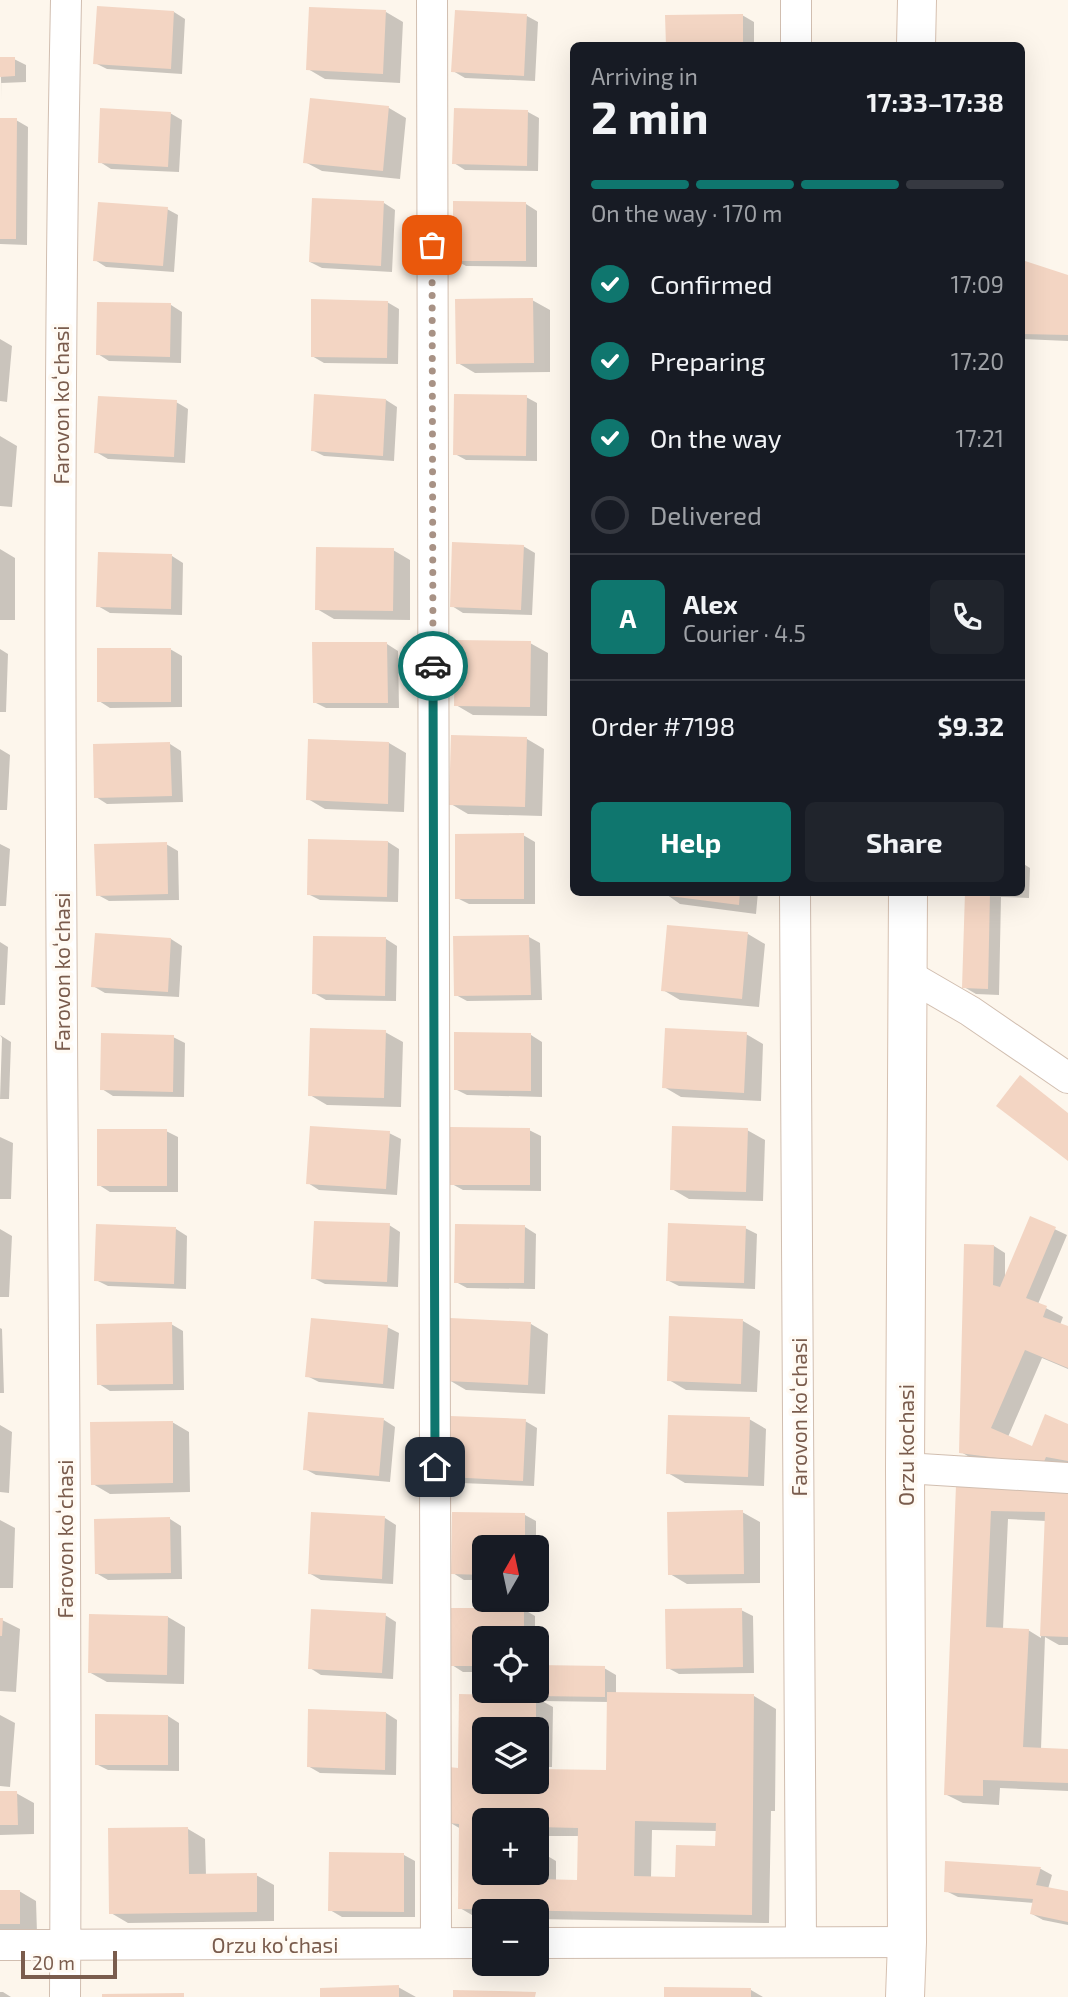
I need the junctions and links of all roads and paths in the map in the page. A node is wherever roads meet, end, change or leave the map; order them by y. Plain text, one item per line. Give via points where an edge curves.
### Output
1 (66, 0) edge
2 (432, 0) edge
3 (796, 0) edge
4 (917, 0) edge
5 (796, 42) edge
6 (916, 42) edge
7 (795, 896) edge
8 (908, 896) edge
9 (908, 975) junction
10 (1068, 1078) edge
11 (905, 1468) junction
12 (1068, 1478) edge
13 (801, 1942) junction
14 (907, 1942) junction
15 (436, 1943) junction
16 (472, 1943) edge
17 (549, 1943) edge
18 (65, 1944) junction
19 (0, 1945) edge
20 (65, 1997) edge
21 (905, 1997) edge

1 - 18 street, Farovon koʻchasi via 59,501
2 - 15 street
3 - 5 street
4 - 6 main road
7 - 13 street, Farovon koʻchasi
8 - 9 main road, Orzu kochasi
9 - 10 street
9 - 11 main road, Orzu kochasi
11 - 12 street
11 - 14 main road, Orzu kochasi
13 - 14 street
13 - 17 street
14 - 21 main road, Orzu kochasi
15 - 16 street, Orzu koʻchasi
15 - 18 street, Orzu koʻchasi
18 - 19 street, Orzu koʻchasi
18 - 20 street

